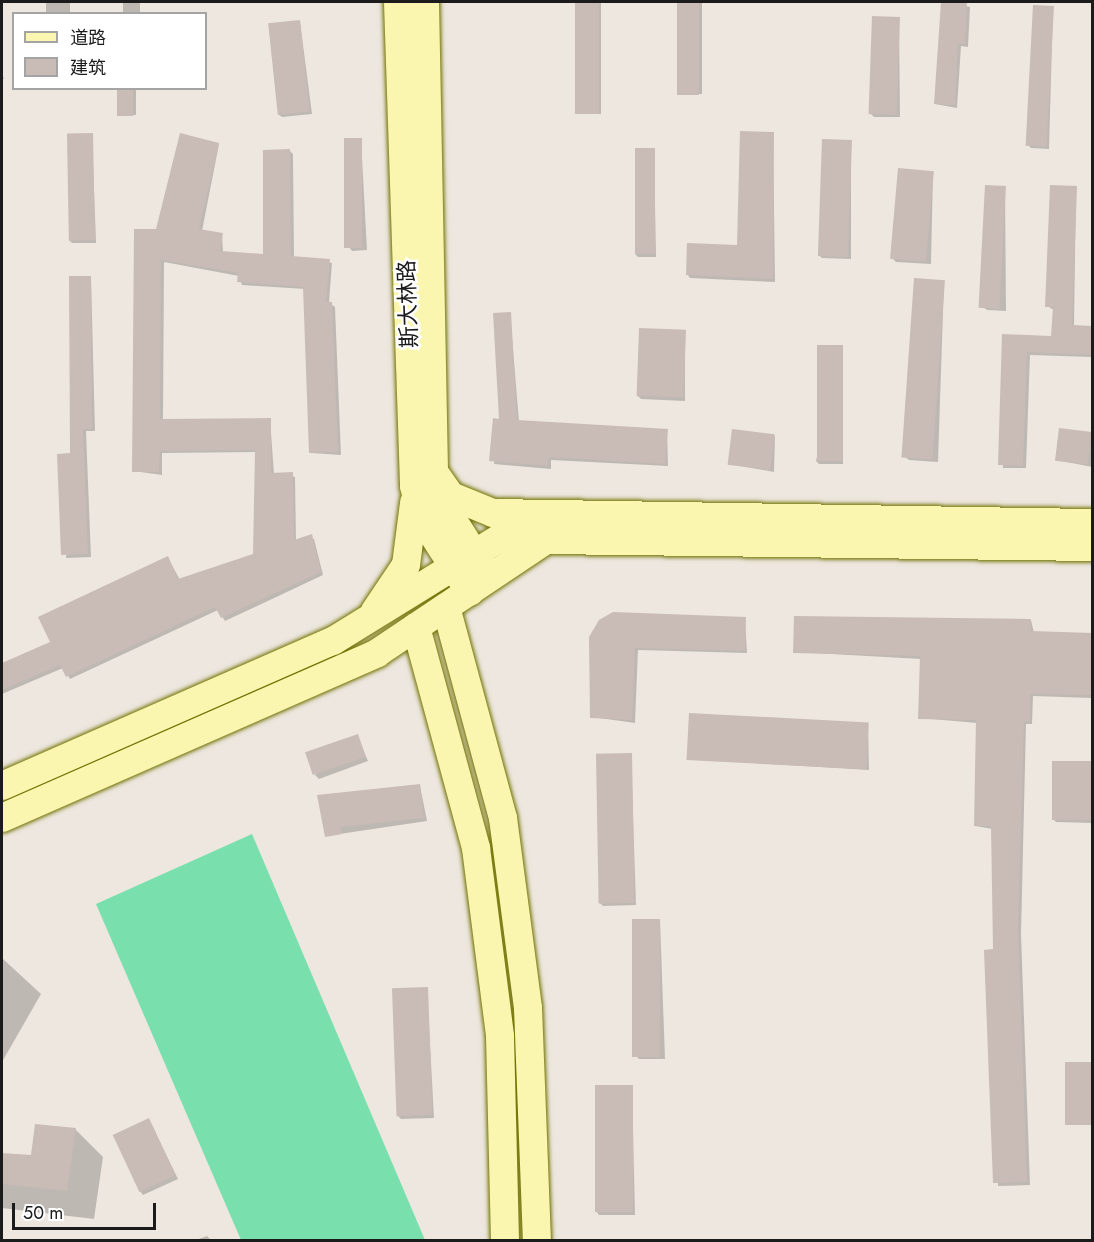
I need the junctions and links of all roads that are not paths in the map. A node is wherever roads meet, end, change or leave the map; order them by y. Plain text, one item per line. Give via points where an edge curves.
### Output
1 (398, 2) edge
2 (425, 2) edge
3 (424, 479) junction
4 (1092, 523) edge
5 (541, 528) junction
6 (1092, 547) edge
7 (462, 563) junction
8 (480, 584) junction
9 (446, 607) junction
10 (363, 625) junction
11 (416, 627) junction
12 (2, 786) edge
13 (2, 818) edge
14 (505, 1240) edge
15 (537, 1240) edge

1 - 3 main road, 斯大林路
2 - 3 main road, 斯大林路
3 - 5 main road via 466,506
3 - 7 main road, 斯大林路 via 442,503
3 - 10 main road via 406,566
4 - 5 main road
5 - 6 main road
5 - 7 main road
5 - 8 main road
7 - 8 main road, 斯大林路
7 - 10 main road
8 - 9 main road
9 - 11 main road
9 - 15 main road via 502,818 528,1008
10 - 12 main road
11 - 13 main road via 342,669
11 - 14 main road via 476,848 500,1036

